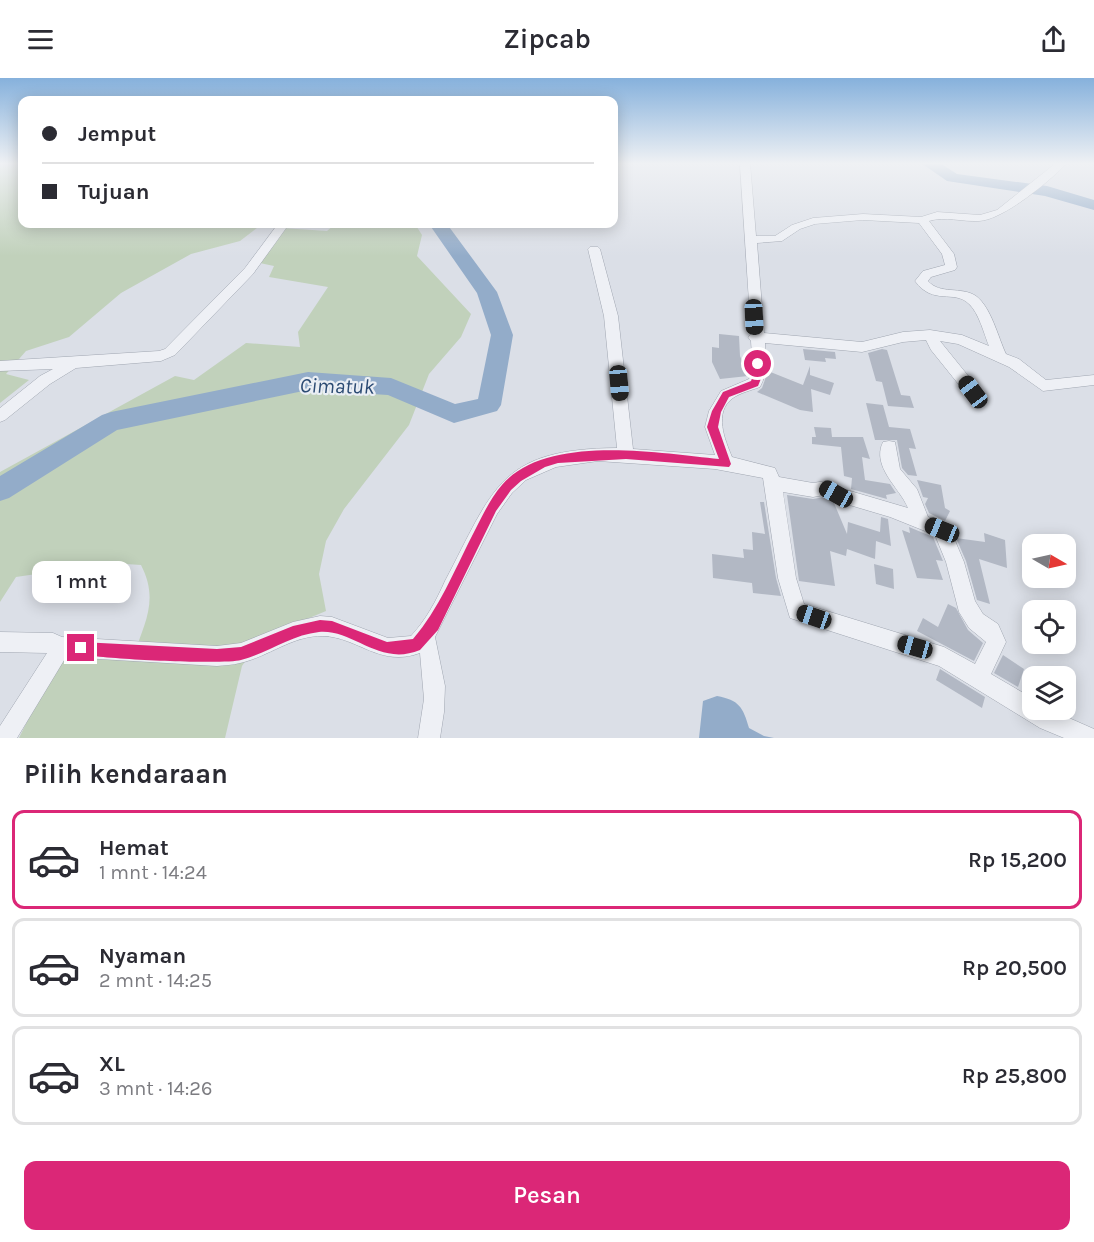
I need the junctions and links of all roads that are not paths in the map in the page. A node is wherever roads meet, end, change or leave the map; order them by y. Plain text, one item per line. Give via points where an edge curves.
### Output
1 (747, 194) edge
2 (1025, 194) edge
3 (922, 220) junction
4 (280, 228) edge
5 (751, 240) junction
6 (594, 249) dead end
7 (930, 335) junction
8 (756, 337) junction
9 (1000, 356) junction
10 (78, 363) junction
11 (0, 366) edge
12 (1094, 380) edge
13 (973, 392) dead end
14 (0, 416) edge
15 (890, 447) dead end
16 (626, 454) junction
17 (726, 464) junction
18 (773, 483) junction
19 (921, 522) junction
20 (425, 635) junction
21 (0, 642) edge
22 (59, 647) junction
23 (979, 677) junction
24 (5, 738) edge
25 (429, 738) edge
26 (1089, 738) edge

1 - 5 street
2 - 3 street via 1001,212 981,218 937,215
3 - 5 street via 813,221 778,239
3 - 9 street via 948,254 951,267 927,274 921,281 926,289 937,293 975,300
4 - 10 street via 249,271 170,352
5 - 8 street
6 - 16 street via 611,316
7 - 8 street via 862,347
7 - 9 street via 962,340
7 - 13 street
8 - 17 street via 760,371 755,384 726,395 712,427
9 - 12 street via 1043,386
10 - 11 street
10 - 14 street via 58,371
15 - 19 street via 892,471 910,494
16 - 17 street
16 - 20 street via 558,458 507,487 492,508 434,625
17 - 18 street via 763,470
18 - 19 street via 813,490 826,488
18 - 23 street via 787,578 797,611 944,657
19 - 23 street via 942,530 966,605 976,621 991,631 996,642
20 - 22 street via 416,645 387,648 320,626 293,632 241,654 217,656
20 - 25 street via 435,667 434,717
21 - 22 street via 53,643
22 - 24 street
23 - 26 street via 1048,720

